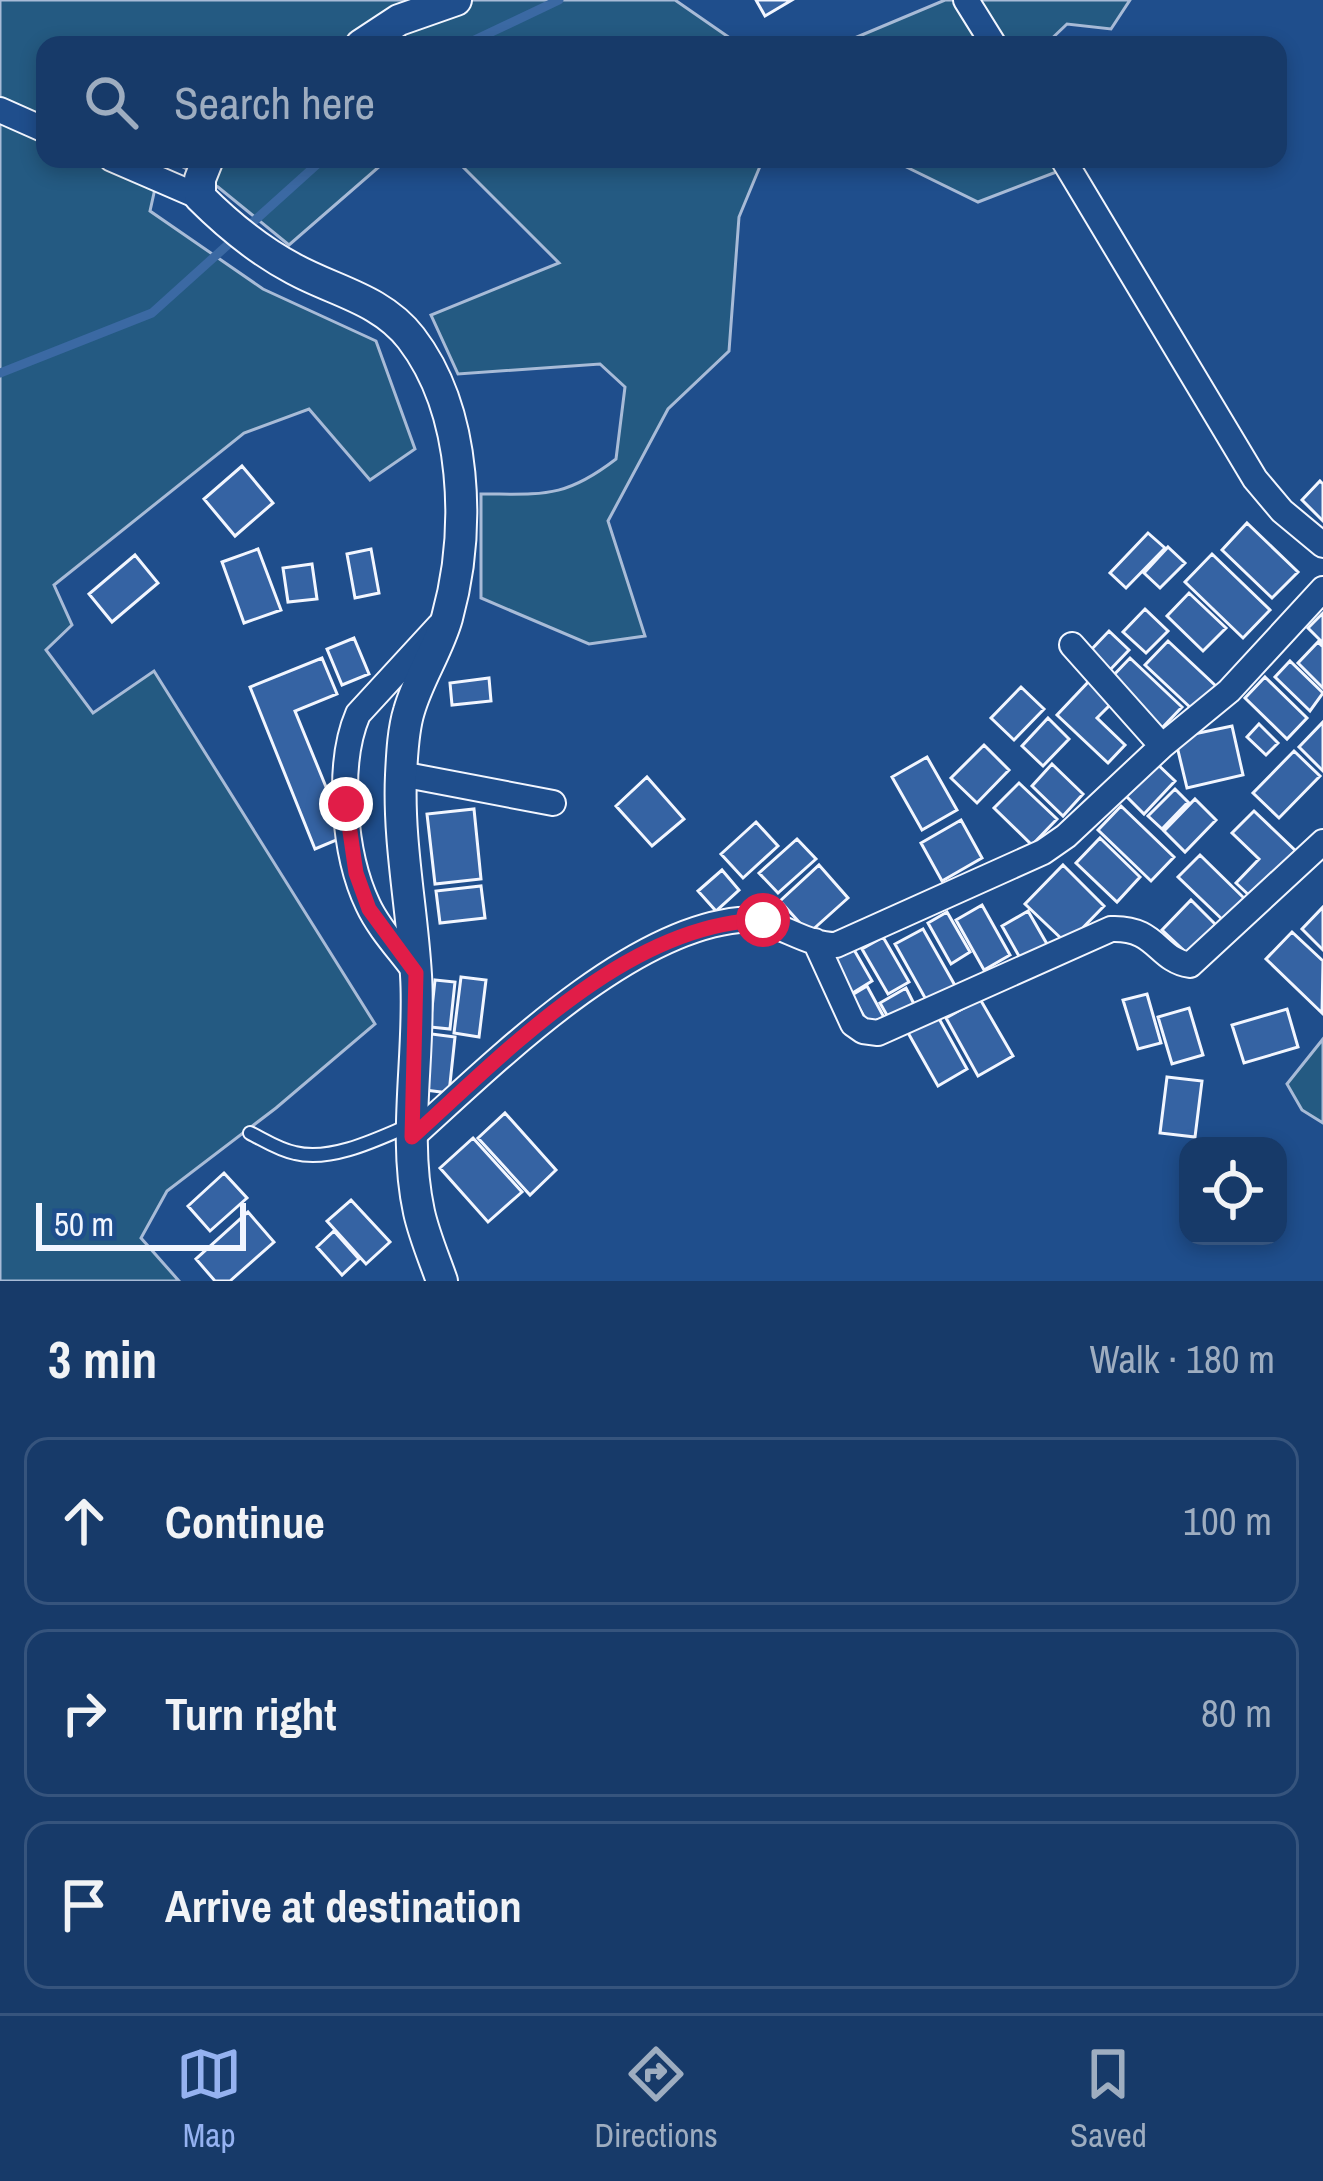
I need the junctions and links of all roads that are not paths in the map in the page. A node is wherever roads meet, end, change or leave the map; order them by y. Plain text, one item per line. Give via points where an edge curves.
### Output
1 (457, 0) edge
2 (966, 0) edge
3 (375, 36) edge
4 (988, 36) edge
5 (0, 110) edge
6 (36, 126) edge
7 (133, 168) edge
8 (204, 168) edge
9 (1068, 168) edge
10 (200, 197) junction
11 (1323, 545) edge
12 (1323, 589) edge
13 (446, 619) junction
14 (1072, 645) dead end
15 (1162, 746) junction
16 (401, 775) junction
17 (553, 803) dead end
18 (1323, 842) edge
19 (815, 941) junction
20 (416, 973) junction
21 (412, 1130) junction
22 (250, 1133) dead end
23 (442, 1281) edge

1 - 3 street
2 - 4 street
5 - 6 street
7 - 10 street
8 - 10 street
9 - 11 street via 1256,479
10 - 13 street via 294,269 382,311 426,362 460,459 459,546
12 - 15 street via 1229,691
13 - 16 street via 407,714
13 - 20 street via 358,714 346,771 356,873 369,909
14 - 15 street
15 - 19 street via 1043,852 845,943
16 - 17 street
16 - 20 street
18 - 19 street via 1190,965 1142,933 1111,929 878,1033 853,1024
19 - 21 street via 763,920 735,920 639,955
20 - 21 street
21 - 22 lane via 307,1155
21 - 23 street via 419,1212

